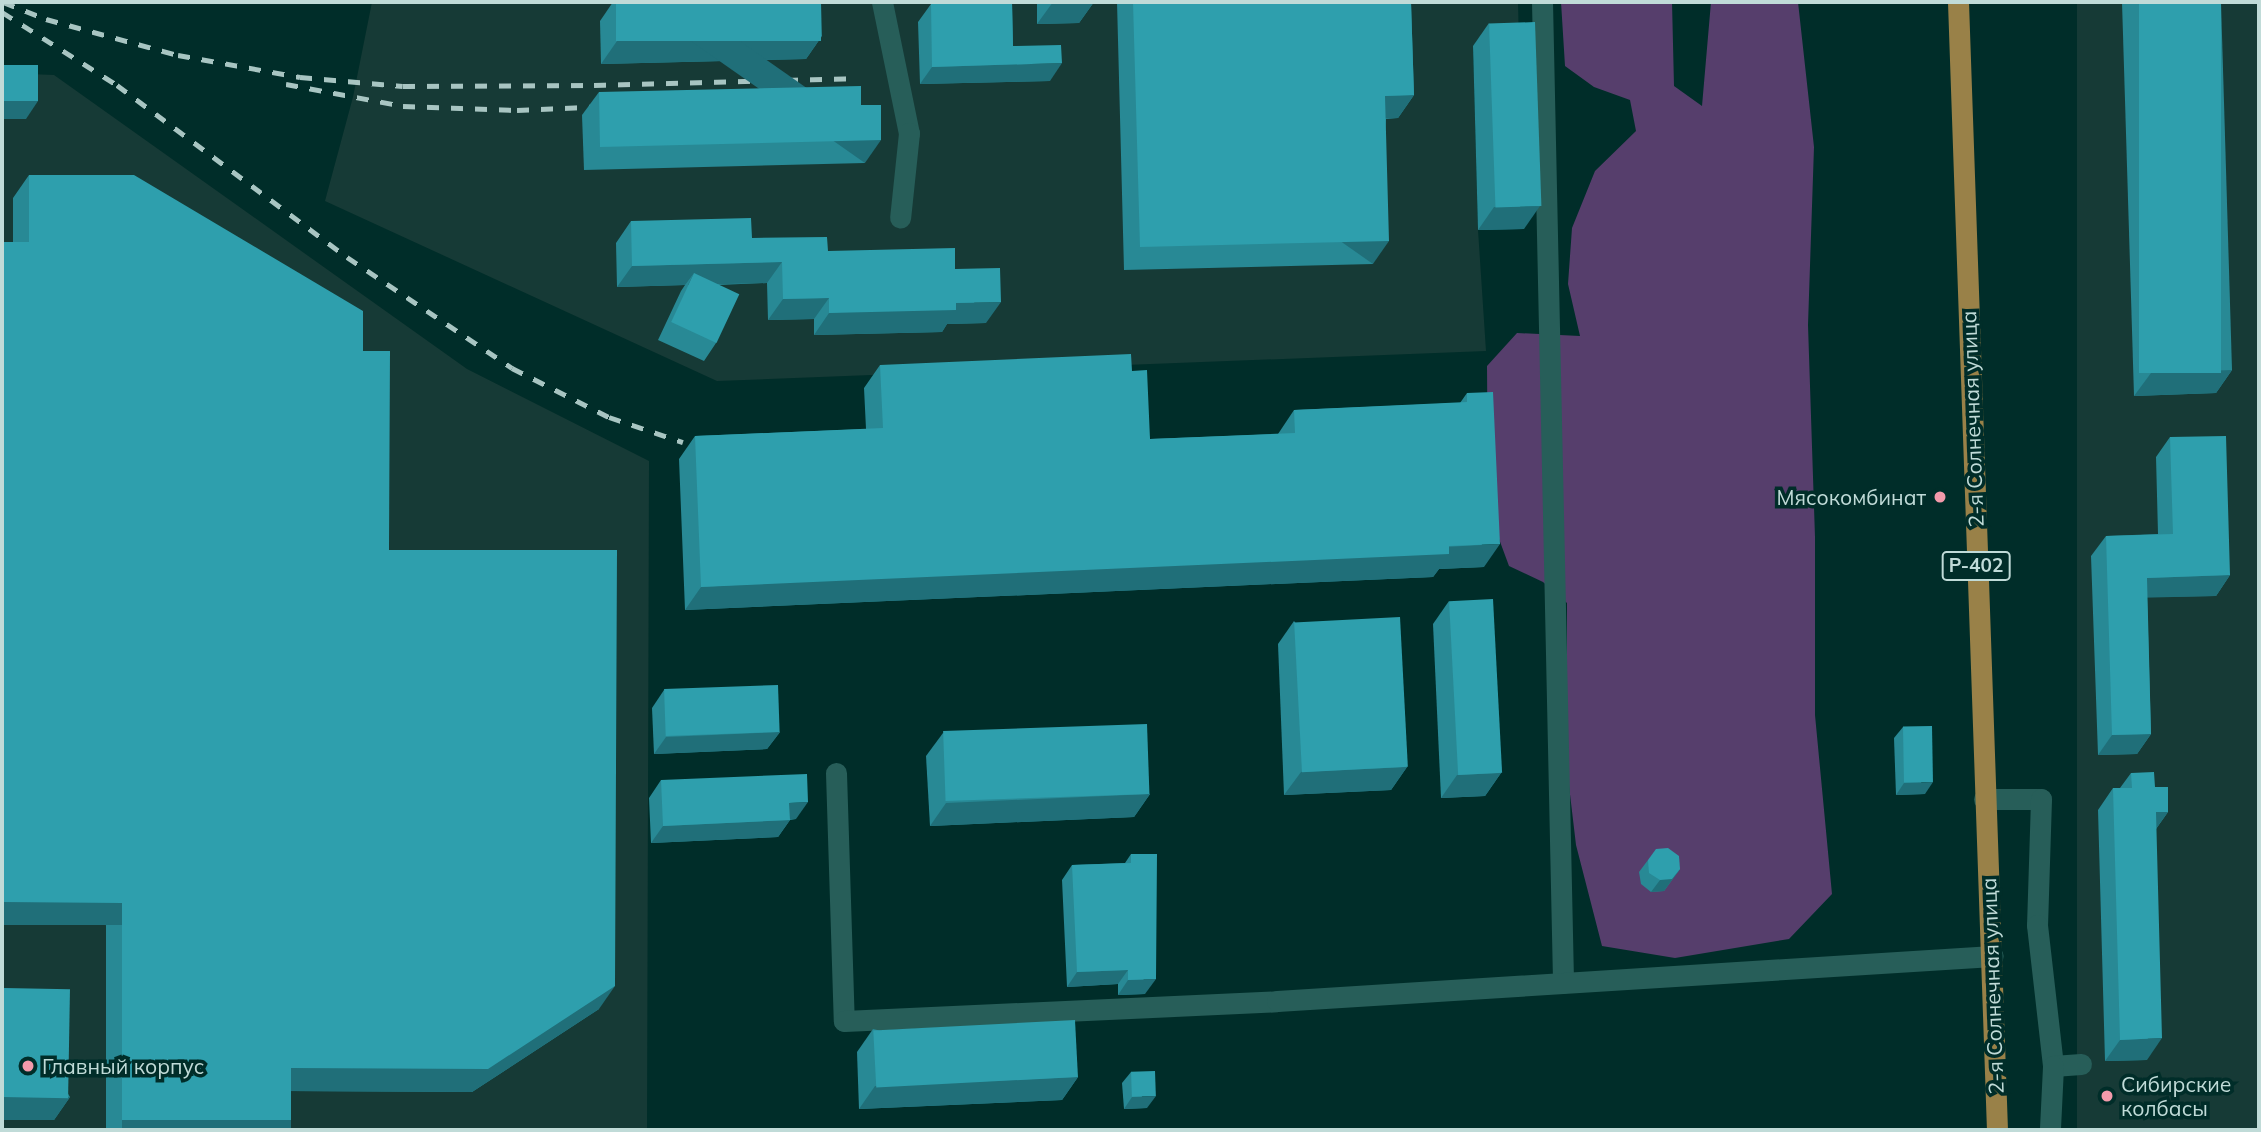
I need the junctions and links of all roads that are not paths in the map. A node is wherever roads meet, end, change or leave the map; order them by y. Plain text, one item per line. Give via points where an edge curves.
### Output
1 (883, 2) edge
2 (1542, 2) edge
3 (1958, 2) edge
4 (900, 218) dead end
5 (836, 773) dead end
6 (1984, 799) junction
7 (1993, 956) junction
8 (1563, 983) junction
9 (2081, 1064) dead end
10 (2053, 1066) junction
11 (2050, 1128) dead end
12 (1997, 1130) edge

1 - 4 lane via 909,133
2 - 8 lane
3 - 6 main road, 2-я Солнечная улица / Р-402
5 - 8 lane via 844,1021
6 - 7 main road, 2-я Солнечная улица / Р-402
6 - 10 lane via 2041,799 2037,925
7 - 8 lane
7 - 12 main road, 2-я Солнечная улица / Р-402
9 - 10 lane
10 - 11 lane

